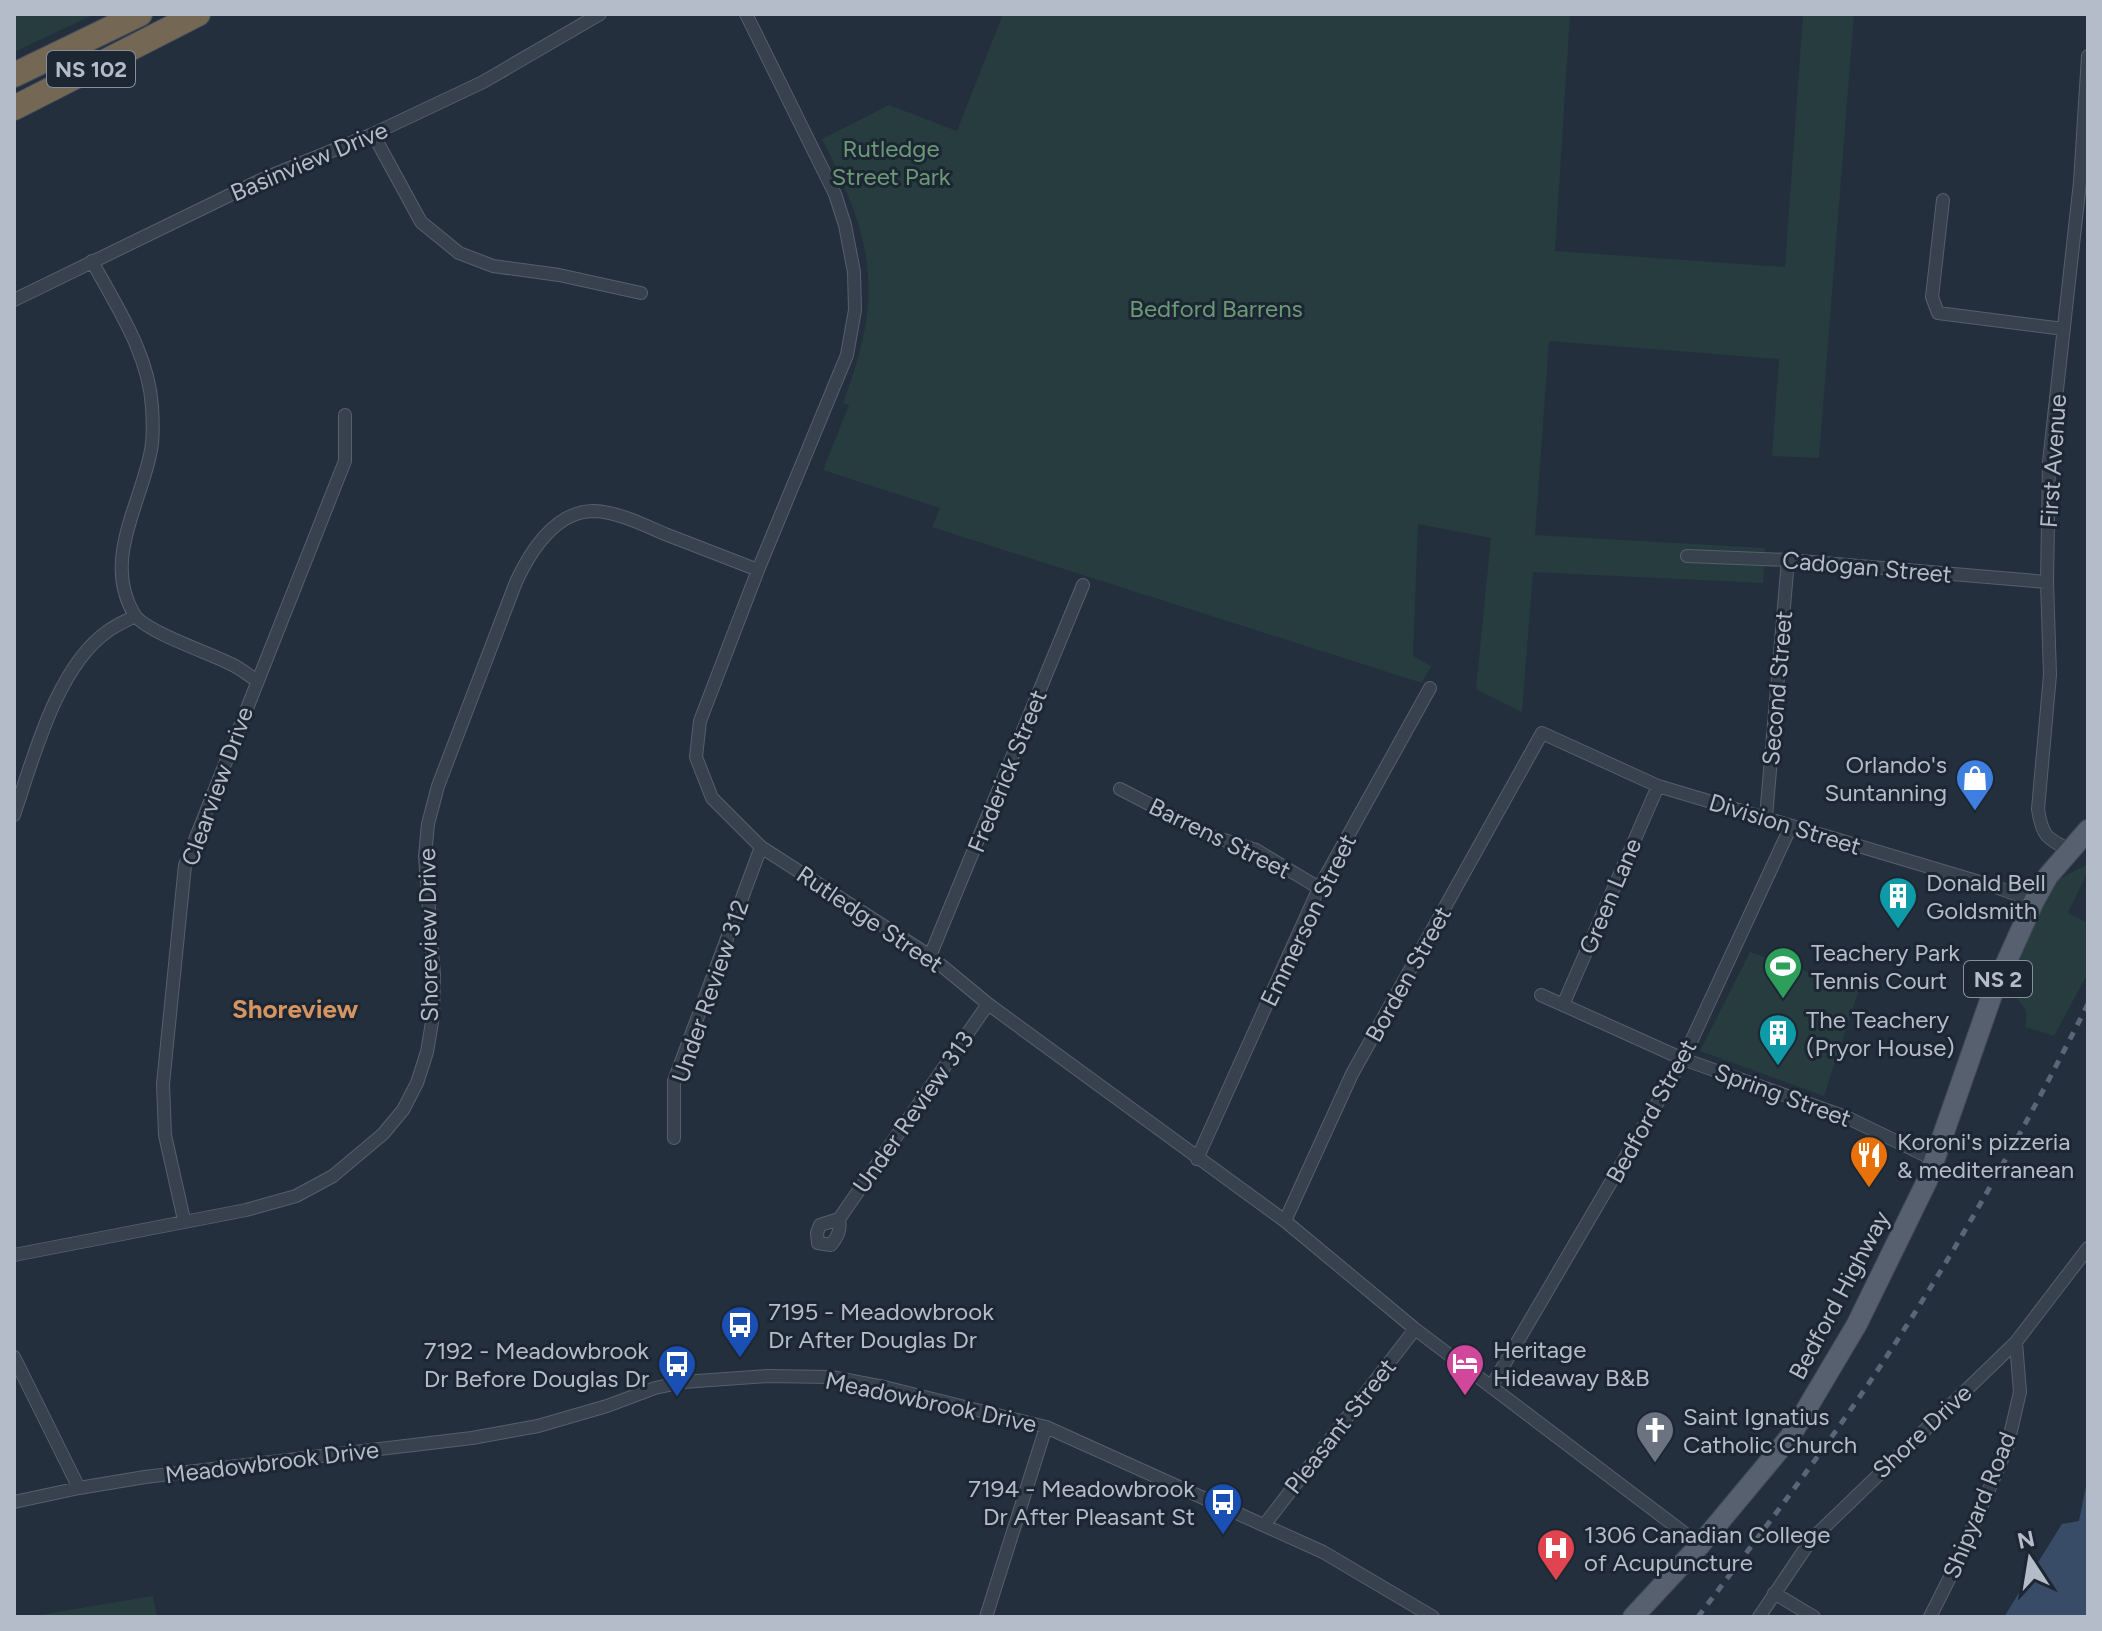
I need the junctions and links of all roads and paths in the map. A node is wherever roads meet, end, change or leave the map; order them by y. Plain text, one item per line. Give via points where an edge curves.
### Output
1 (140, 14) edge
2 (198, 14) edge
3 (600, 14) edge
4 (746, 14) edge
5 (2088, 56) edge
6 (14, 75) edge
7 (14, 108) edge
8 (373, 134) junction
9 (1943, 200) dead end
10 (92, 261) junction
11 (641, 293) dead end
12 (14, 300) edge
13 (2064, 329) junction
14 (345, 415) dead end
15 (1687, 556) dead end
16 (1788, 560) junction
17 (758, 570) junction
18 (2047, 582) junction
19 (1083, 585) dead end
20 (135, 616) junction
21 (256, 680) junction
22 (1430, 688) dead end
23 (1542, 733) joint
24 (1658, 786) junction
25 (1120, 789) dead end
26 (14, 815) edge
27 (1766, 817) junction
28 (1791, 826) junction
29 (2088, 830) edge
30 (761, 847) junction
31 (2070, 850) junction
32 (1319, 888) junction
33 (2034, 901) junction
34 (930, 956) junction
35 (1541, 995) dead end
36 (988, 1004) junction
37 (1563, 1005) junction
38 (1683, 1059) junction
39 (674, 1138) dead end
40 (1197, 1159) junction
41 (1935, 1160) junction
42 (839, 1219) dead end
43 (184, 1220) junction
44 (1285, 1221) junction
45 (2088, 1248) edge
46 (14, 1255) edge
47 (1415, 1329) junction
48 (2016, 1342) junction
49 (14, 1357) edge
50 (1491, 1387) junction
51 (1046, 1427) junction
52 (79, 1488) junction
53 (14, 1502) edge
54 (1265, 1524) junction
55 (1700, 1545) junction
56 (1774, 1593) junction
57 (986, 1617) edge
58 (1433, 1617) edge
59 (1633, 1617) edge
60 (1759, 1617) edge
61 (1814, 1617) edge
62 (1930, 1617) edge

1 - 6 highway, NS 102
2 - 7 highway, NS 102
3 - 8 street, Basinview Drive via 483,82
4 - 17 street, Rutledge Street via 835,194 854,272 855,310 847,355
5 - 13 street, First Avenue
8 - 10 street, Basinview Drive via 265,178
8 - 11 street via 421,222 459,253 493,266
9 - 13 street via 1932,297 1938,313
10 - 12 street, Basinview Drive
10 - 20 street via 144,363 152,403 150,455 121,562
13 - 18 street, First Avenue via 2049,462
14 - 21 street, Clearview Drive via 345,461
15 - 16 street, Cadogan Street
16 - 18 street, Cadogan Street
16 - 27 street, Second Street
17 - 30 street, Rutledge Street via 700,721 696,757 712,798
17 - 43 street, Shoreview Drive via 622,517 593,511 566,519 548,533 527,557 516,582 428,824 433,1016 427,1052 403,1110 333,1176 296,1196
18 - 31 street, First Avenue via 2050,675 2038,809 2049,840
19 - 34 street, Frederick Street
20 - 21 street
20 - 26 street via 107,631 66,680
21 - 43 street, Clearview Drive via 185,865 163,1084 165,1135
22 - 32 street, Emmerson Street
23 - 24 street, Division Street
23 - 44 street, Borden Street via 1352,1074
24 - 27 street, Division Street
24 - 37 street, Green Lane
25 - 32 street, Barrens Street via 1211,836 1256,850
27 - 28 street, Division Street
28 - 33 street, Division Street
28 - 38 street, Bedford Street
29 - 31 main road, Bedford Highway / NS 2
30 - 34 street, Rutledge Street
30 - 39 street, Under Review 312 via 674,1081
31 - 33 main road, Bedford Highway / NS 2
32 - 40 street, Emmerson Street
33 - 41 main road, Bedford Highway / NS 2 via 1993,992
34 - 36 street, Rutledge Street
35 - 37 street, Spring Street
36 - 40 street, Rutledge Street
36 - 42 street, Under Review 313
37 - 38 street, Spring Street
38 - 41 street, Spring Street via 1846,1117
38 - 50 street, Bedford Street
40 - 44 street, Rutledge Street
41 - 55 main road, Bedford Highway / NS 2 via 1878,1285 1790,1437
43 - 46 street, Shoreview Drive
44 - 47 street, Rutledge Street
45 - 48 street, Shore Drive
47 - 50 street, Rutledge Street
47 - 54 street, Pleasant Street
48 - 56 street, Shore Drive via 1811,1540
48 - 62 street, Shipyard Road via 2020,1392 2007,1448
49 - 52 street
50 - 55 street, Rutledge Street
51 - 52 street, Meadowbrook Drive via 844,1380 768,1376 683,1382 538,1426 472,1438
51 - 54 street, Meadowbrook Drive
51 - 57 street
52 - 53 street, Meadowbrook Drive
54 - 58 street, Meadowbrook Drive
55 - 59 main road, Bedford Highway / NS 2
56 - 60 street, Shore Drive
56 - 61 street

